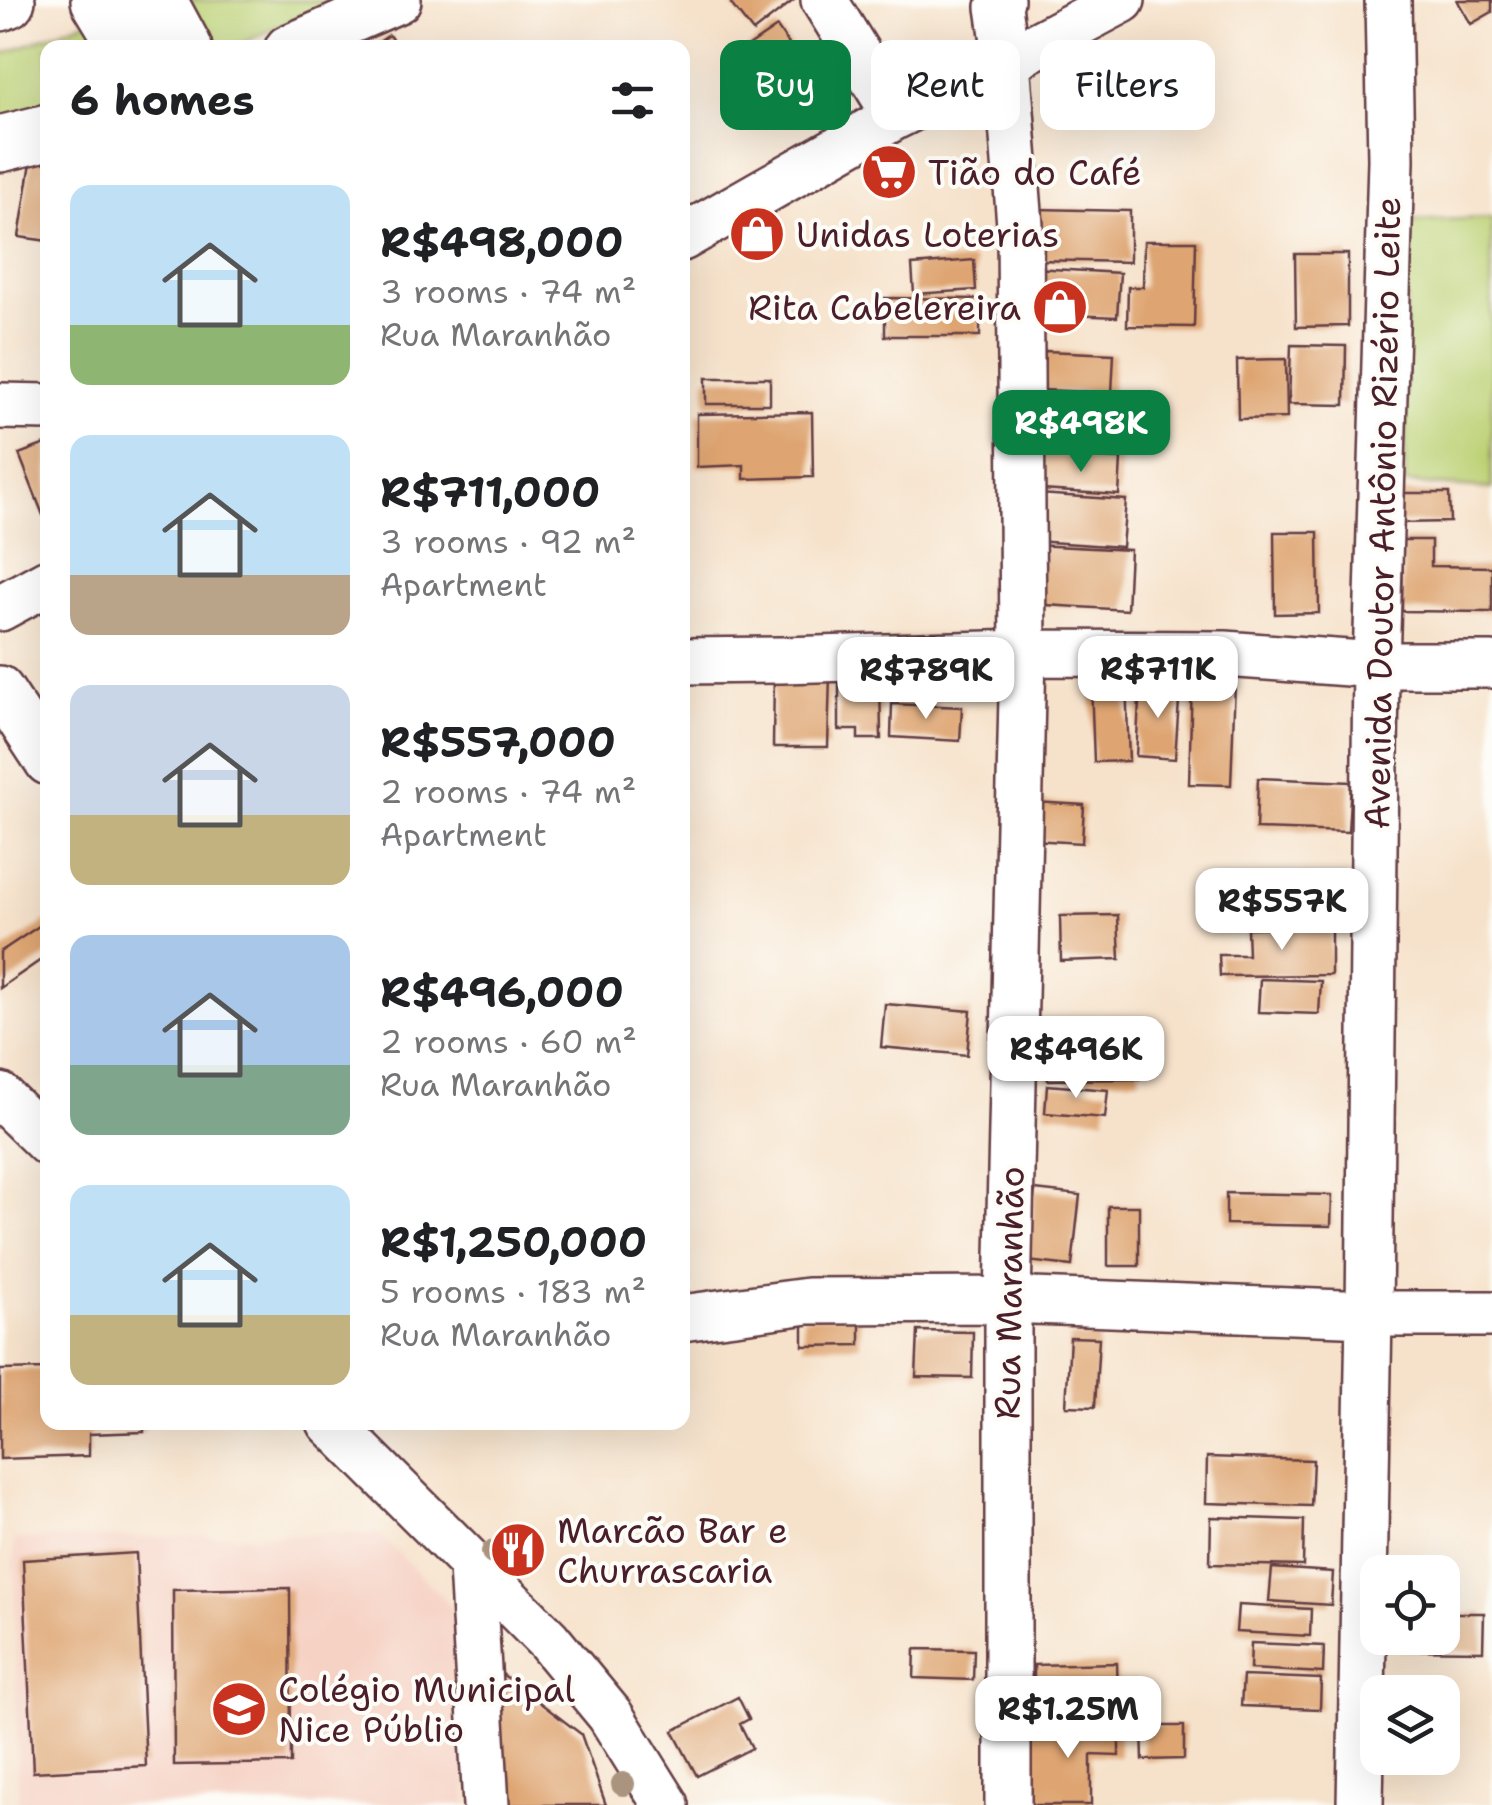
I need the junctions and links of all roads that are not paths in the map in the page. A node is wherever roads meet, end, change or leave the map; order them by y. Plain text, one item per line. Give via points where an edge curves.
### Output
1 (98, 0) edge
2 (158, 0) edge
3 (398, 0) edge
4 (824, 0) edge
5 (1001, 0) edge
6 (1122, 0) edge
7 (1388, 0) edge
8 (123, 40) edge
9 (180, 40) edge
10 (306, 40) edge
11 (1004, 40) edge
12 (1020, 55) edge
13 (871, 76) edge
14 (871, 130) edge
15 (1013, 130) edge
16 (40, 134) edge
17 (0, 144) edge
18 (690, 233) edge
19 (0, 406) edge
20 (40, 407) edge
21 (40, 586) edge
22 (0, 608) edge
23 (1023, 652) junction
24 (690, 661) edge
25 (1376, 665) junction
26 (1492, 665) edge
27 (0, 689) edge
28 (40, 750) edge
29 (0, 1096) edge
30 (40, 1135) edge
31 (1008, 1300) junction
32 (1370, 1314) junction
33 (1492, 1314) edge
34 (690, 1317) edge
35 (357, 1432) edge
36 (472, 1566) junction
37 (486, 1805) edge
38 (666, 1805) edge
39 (1008, 1805) edge
40 (1360, 1805) edge

1 - 8 main road
2 - 9 main road
3 - 10 street
4 - 13 street
5 - 11 street, Rua Maranhão
6 - 12 street
7 - 25 street, Avenida Doutor Antônio Rizério Leite via 1392,160
14 - 18 street
15 - 23 street, Rua Maranhão via 1020,225
16 - 17 main road
19 - 20 street
21 - 22 street
23 - 24 street
23 - 25 street via 1225,654
23 - 31 street, Rua Maranhão
25 - 26 street
25 - 32 street, Avenida Doutor Antônio Rizério Leite
27 - 28 street
29 - 30 street
31 - 32 street
31 - 34 street via 808,1301
31 - 39 street, Rua Maranhão
32 - 33 street
32 - 40 street, Avenida Doutor Antônio Rizério Leite
35 - 36 street
36 - 37 street
36 - 38 street via 548,1640 610,1715

